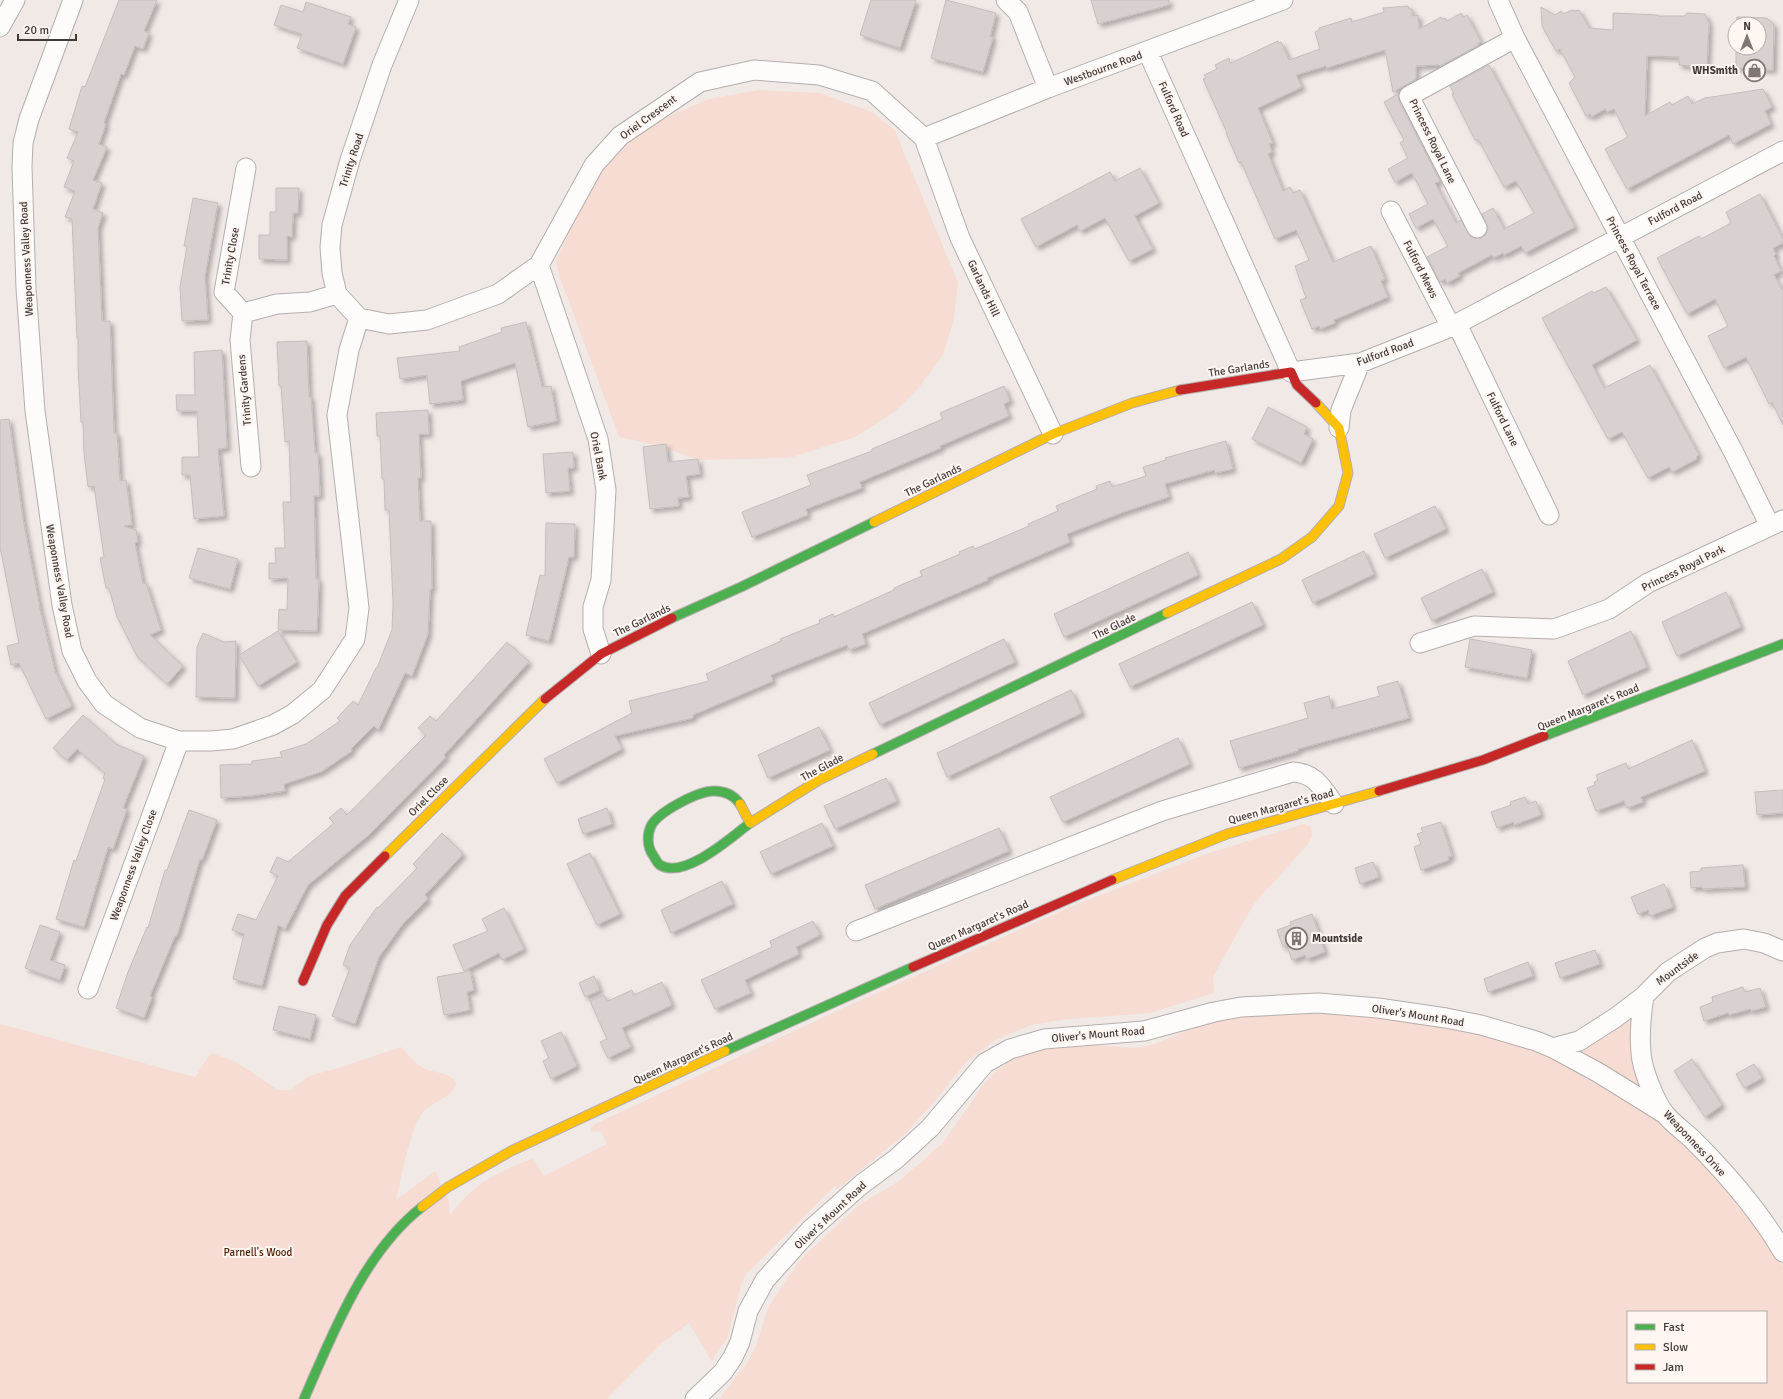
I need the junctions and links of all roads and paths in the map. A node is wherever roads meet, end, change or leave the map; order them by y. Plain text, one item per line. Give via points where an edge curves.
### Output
1 (15, 0) edge
2 (73, 0) edge
3 (409, 0) edge
4 (1006, 0) edge
5 (1283, 0) edge
6 (1498, 0) edge
7 (0, 27) edge
8 (1515, 38) junction
9 (1148, 52) junction
10 (1048, 88) junction
11 (924, 138) junction
12 (1783, 151) edge
13 (246, 168) dead end
14 (1391, 211) dead end
15 (1478, 228) dead end
16 (1620, 238) junction
17 (539, 264) junction
18 (337, 294) junction
19 (244, 313) junction
20 (359, 318) junction
21 (1454, 325) junction
22 (1360, 363) junction
23 (1291, 372) junction
24 (1339, 428) junction
25 (1053, 434) junction
26 (251, 467) dead end
27 (1549, 515) dead end
28 (1777, 523) edge
29 (1420, 642) dead end
30 (1783, 644) edge
31 (601, 654) junction
32 (178, 740) junction
33 (1334, 804) junction
34 (750, 823) junction
35 (856, 931) dead end
36 (1783, 951) edge
37 (302, 981) dead end
38 (88, 989) dead end
39 (1644, 996) junction
40 (1553, 1048) junction
41 (1665, 1114) junction
42 (1783, 1252) edge
43 (304, 1399) edge
44 (695, 1399) edge

1 - 7 street
2 - 32 street, Weaponness Valley Road via 29,118 23,143 22,167 26,288 35,411 52,543 72,651 87,681 104,704 140,728
3 - 18 street, Trinity Road via 382,65 350,160 332,225 330,247
4 - 10 street via 1018,12
5 - 9 street, Westbourne Road
6 - 8 street, Princess Royal Terrace
8 - 15 street, Princess Royal Lane via 1409,96
8 - 16 street, Princess Royal Terrace
9 - 10 street, Westbourne Road
9 - 23 street, Fulford Road
10 - 11 street, Westbourne Road
11 - 17 street, Oriel Crescent via 872,91 819,75 754,70 700,82 620,136 594,165
11 - 25 street, Garlands Hill via 960,238
12 - 16 street, Fulford Road
13 - 19 street, Trinity Close via 224,292
14 - 21 street, Fulford Mews
16 - 21 street, Fulford Road
16 - 28 street, Princess Royal Terrace via 1733,451
17 - 20 street, Oriel Crescent via 498,294 426,320 389,324
17 - 31 street, Oriel Bank via 599,447 606,490 601,580 594,608 593,629
18 - 19 street via 310,302 277,304
18 - 20 street, Trinity Road
19 - 26 street, Trinity Gardens via 240,340
20 - 32 street, Weaponness Valley Road via 349,350 337,415 359,608 355,639 322,690 293,714 274,725 233,739
21 - 22 street, Fulford Road
21 - 27 street, Fulford Lane
22 - 23 street, Fulford Road
22 - 24 street via 1341,410
23 - 24 street, The Glade via 1296,385 1323,409
23 - 25 street, The Garlands via 1232,380 1159,395 1104,413
24 - 34 street, The Glade via 1348,472 1339,506 1312,537 1281,560 819,780
25 - 31 street, The Garlands
28 - 29 street, Princess Royal Park via 1648,583 1609,609 1554,629 1474,626
30 - 33 street, Queen Margaret's Road via 1483,760
31 - 37 street, Oriel Close via 539,703 345,896 327,925
32 - 38 street, Weaponness Valley Close
33 - 35 street via 1312,776 1293,772 1162,811
33 - 43 street, Queen Margaret's Road via 1227,834 1073,896 777,1027 511,1151 454,1184 404,1221 372,1263 339,1319
34 - 34 street, The Glade via 696,862 685,867 670,869 659,865 653,858 648,836 655,820 669,810 711,791 734,796
36 - 39 street, Mountside via 1764,943 1744,939 1717,943 1690,956 1668,972
39 - 40 street via 1579,1041
39 - 41 street, Weaponness Drive via 1640,1026 1641,1054 1648,1081
40 - 41 street, Oliver's Mount Road
40 - 44 street, Oliver's Mount Road via 1487,1027 1446,1018 1378,1008 1318,1003 1241,1007 1144,1031 1044,1039 1010,1049 985,1063 930,1128 810,1230 765,1280 748,1311 740,1342 733,1357 723,1372
41 - 42 street, Weaponness Drive via 1736,1187

